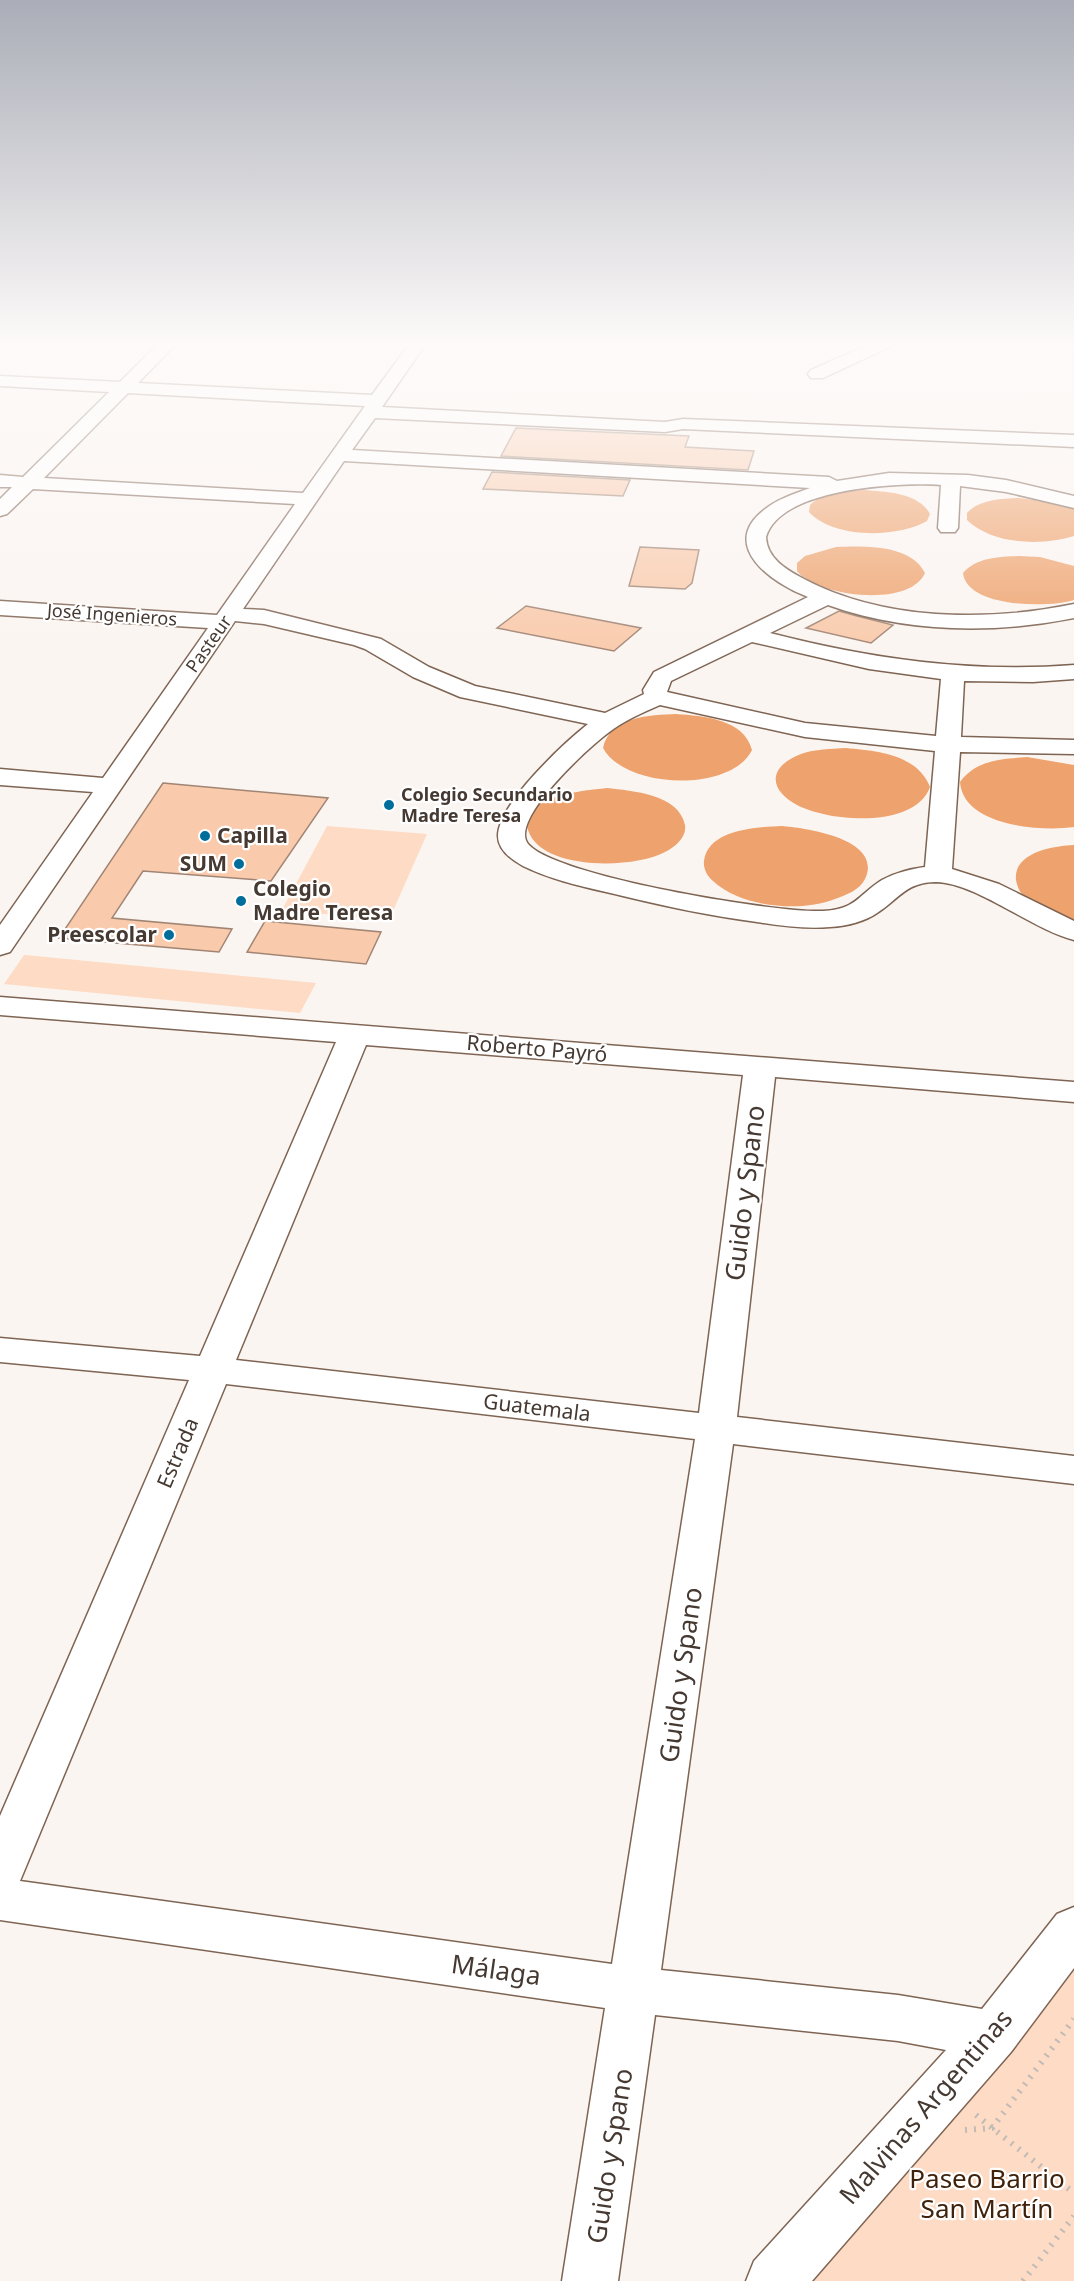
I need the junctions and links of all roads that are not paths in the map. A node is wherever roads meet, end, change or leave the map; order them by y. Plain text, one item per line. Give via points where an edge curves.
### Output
1 (63, 448) edge
2 (345, 448) edge
3 (493, 448) edge
4 (399, 449) junction
5 (340, 455) junction
6 (485, 463) junction
7 (951, 480) junction
8 (0, 481) edge
9 (28, 483) junction
10 (849, 485) junction
11 (1053, 495) junction
12 (1074, 496) edge
13 (308, 499) junction
14 (796, 499) junction
15 (1074, 502) edge
16 (0, 510) edge
17 (948, 528) dead end
18 (826, 597) junction
19 (0, 608) edge
20 (1071, 615) edge
21 (228, 618) junction
22 (749, 634) junction
23 (1074, 672) edge
24 (953, 673) junction
25 (657, 697) junction
26 (608, 722) junction
27 (946, 744) junction
28 (1074, 747) edge
29 (0, 777) edge
30 (111, 786) junction
31 (938, 874) junction
32 (1074, 931) edge
33 (0, 946) edge
34 (0, 1006) edge
35 (355, 1034) junction
36 (760, 1067) junction
37 (1074, 1092) edge
38 (0, 1350) edge
39 (214, 1370) junction
40 (716, 1429) junction
41 (1074, 1470) edge
42 (0, 1872) edge
43 (0, 1899) edge
44 (1074, 1929) edge
45 (635, 1990) junction
46 (993, 2035) junction
47 (590, 2281) edge
48 (774, 2281) edge

1 - 9 street
2 - 5 street, Pasteur
3 - 6 street
4 - 5 street
4 - 6 street
4 - 14 street via 466,477 777,493
5 - 13 street, Pasteur
6 - 10 street
7 - 10 street via 904,479
7 - 11 street
7 - 17 street
8 - 9 street
9 - 13 street
9 - 16 street
10 - 14 street
11 - 12 street
11 - 15 street
13 - 21 street, Pasteur
14 - 18 street via 774,511 761,524 756,538 760,554 795,584
18 - 20 street via 868,609 938,619 1018,620
18 - 22 street
19 - 21 street, José Ingenieros
21 - 26 street, José Ingenieros via 264,617 361,640 468,692
21 - 30 street, Pasteur
22 - 24 street via 836,657
22 - 25 street via 662,677 655,690
23 - 24 street via 1013,676
24 - 27 street
25 - 26 street
25 - 27 street via 802,729
26 - 31 street via 544,780 519,809 510,831 513,847 526,857 569,873 695,905 803,919 842,918 868,906 891,887 915,876
27 - 28 street
27 - 31 street
29 - 30 street
30 - 33 street, Pasteur
31 - 32 street via 1008,897
34 - 35 street, Roberto Payró
35 - 36 street, Roberto Payró
35 - 39 street, Estrada
36 - 37 street, Roberto Payró
36 - 40 street, Guido y Spano
38 - 39 street, Guatemala
39 - 40 street, Guatemala
39 - 42 street, Estrada
40 - 41 street, Guatemala
40 - 45 street, Guido y Spano
43 - 45 street, Málaga
44 - 46 street, Malvinas Argentinas
45 - 46 street, Málaga via 898,2018
45 - 47 street, Guido y Spano
46 - 48 street, Malvinas Argentinas via 952,2110

